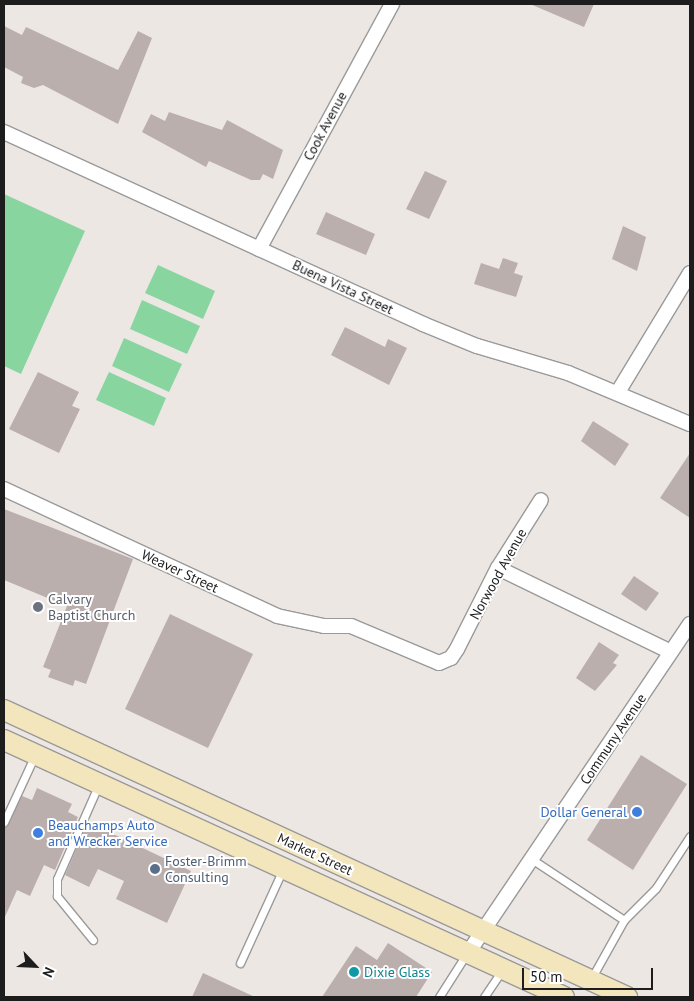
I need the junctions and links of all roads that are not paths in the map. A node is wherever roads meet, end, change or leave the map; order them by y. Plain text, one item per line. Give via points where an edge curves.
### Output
1 (392, 4) edge
2 (4, 132) edge
3 (259, 249) junction
4 (690, 273) edge
5 (618, 392) junction
6 (690, 424) edge
7 (4, 489) edge
8 (541, 500) dead end
9 (498, 568) junction
10 (690, 624) edge
11 (457, 649) joint
12 (671, 652) junction
13 (4, 710) edge
14 (4, 740) edge
15 (35, 754) junction
16 (99, 784) junction
17 (4, 822) edge
18 (690, 836) edge
19 (533, 860) junction
20 (284, 868) junction
21 (624, 920) junction
22 (484, 932) junction
23 (93, 940) dead end
24 (468, 953) junction
25 (240, 963) dead end
26 (503, 969) junction
27 (590, 980) junction
28 (439, 997) edge
29 (484, 997) edge
30 (564, 997) edge
31 (627, 997) edge

1 - 3 street, Cook Avenue
2 - 3 street, Buena Vista Street
3 - 5 street, Buena Vista Street via 476,346
4 - 5 street
5 - 6 street, Buena Vista Street
7 - 11 street, Weaver Street via 277,616 362,630 439,663 451,658
8 - 9 street, Norwood Avenue
9 - 11 street, Norwood Avenue
9 - 12 street
10 - 12 street, Communy Avenue
12 - 19 street, Communy Avenue
13 - 22 main road, Market Street
14 - 15 main road, Market Street
15 - 16 main road, Market Street
15 - 17 lane
16 - 20 main road, Market Street
16 - 23 lane via 57,879 57,896
18 - 21 lane via 656,888
19 - 21 lane
19 - 22 street, Communy Avenue
20 - 24 main road, Market Street
20 - 25 lane
21 - 27 lane
22 - 24 street, Communy Avenue
22 - 27 main road, Market Street
24 - 26 main road, Market Street
24 - 28 lane
26 - 29 lane
26 - 30 main road, Market Street
27 - 31 main road, Market Street

